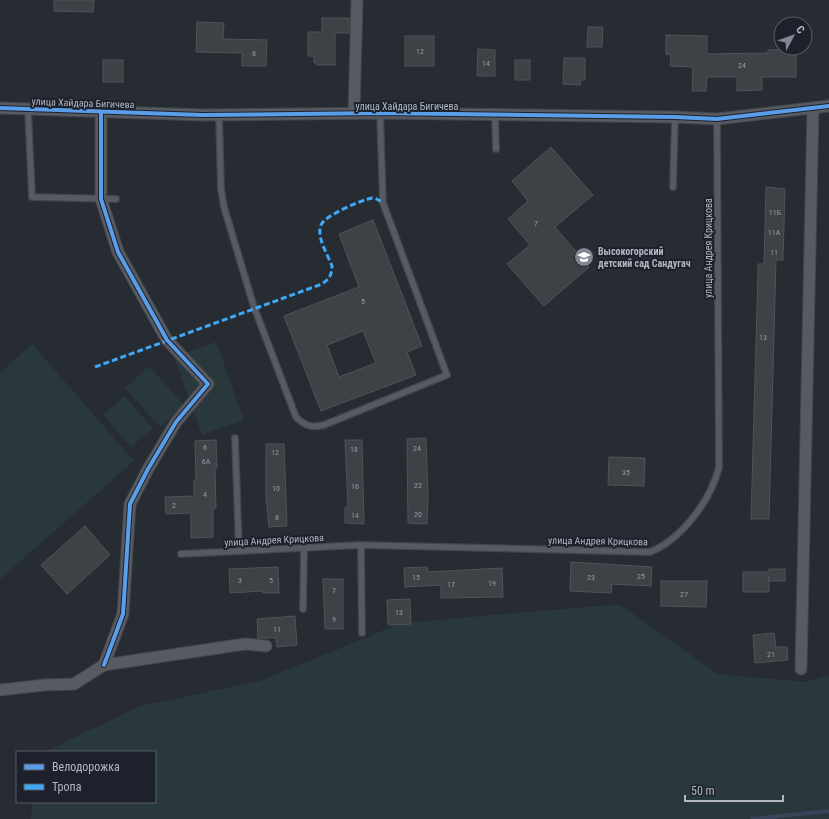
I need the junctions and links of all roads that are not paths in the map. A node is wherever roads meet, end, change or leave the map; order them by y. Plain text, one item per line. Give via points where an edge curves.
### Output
1 (357, 0) edge
2 (829, 106) edge
3 (0, 108) edge
4 (813, 108) junction
5 (28, 109) junction
6 (101, 112) junction
7 (354, 113) junction
8 (380, 113) junction
9 (219, 114) junction
10 (495, 114) junction
11 (675, 117) junction
12 (717, 119) junction
13 (496, 149) dead end
14 (673, 186) dead end
15 (101, 198) junction
16 (116, 199) dead end
17 (235, 438) dead end
18 (362, 545) junction
19 (304, 548) junction
20 (238, 551) junction
21 (181, 554) dead end
22 (303, 609) dead end
23 (362, 633) dead end
24 (266, 646) dead end
25 (104, 665) junction
26 (801, 669) dead end
27 (0, 690) edge

1 - 7 street
2 - 4 street, улица Хайдара Бигичева
3 - 5 street, улица Хайдара Бигичева
4 - 12 street, улица Хайдара Бигичева
4 - 26 street
5 - 6 street, улица Хайдара Бигичева
5 - 15 lane via 32,197
6 - 9 street, улица Хайдара Бигичева via 202,116
6 - 15 street
7 - 8 street, улица Хайдара Бигичева
7 - 9 street, улица Хайдара Бигичева
8 - 9 lane via 383,203 447,375 314,427 307,426 296,417 250,293 221,189
8 - 10 street, улица Хайдара Бигичева
10 - 11 street, улица Хайдара Бигичева
10 - 13 lane
11 - 12 street, улица Хайдара Бигичева
11 - 14 lane
12 - 18 lane, улица Андрея Крицкова via 719,468 711,494 680,533 669,543 650,552
15 - 16 lane
15 - 25 street via 118,252 167,340 208,384 176,422 130,504 123,614
17 - 20 lane
18 - 19 lane, улица Андрея Крицкова
18 - 23 lane
19 - 20 lane, улица Андрея Крицкова
19 - 22 lane
20 - 21 lane, улица Андрея Крицкова
24 - 25 street via 245,644
25 - 27 street via 74,684

